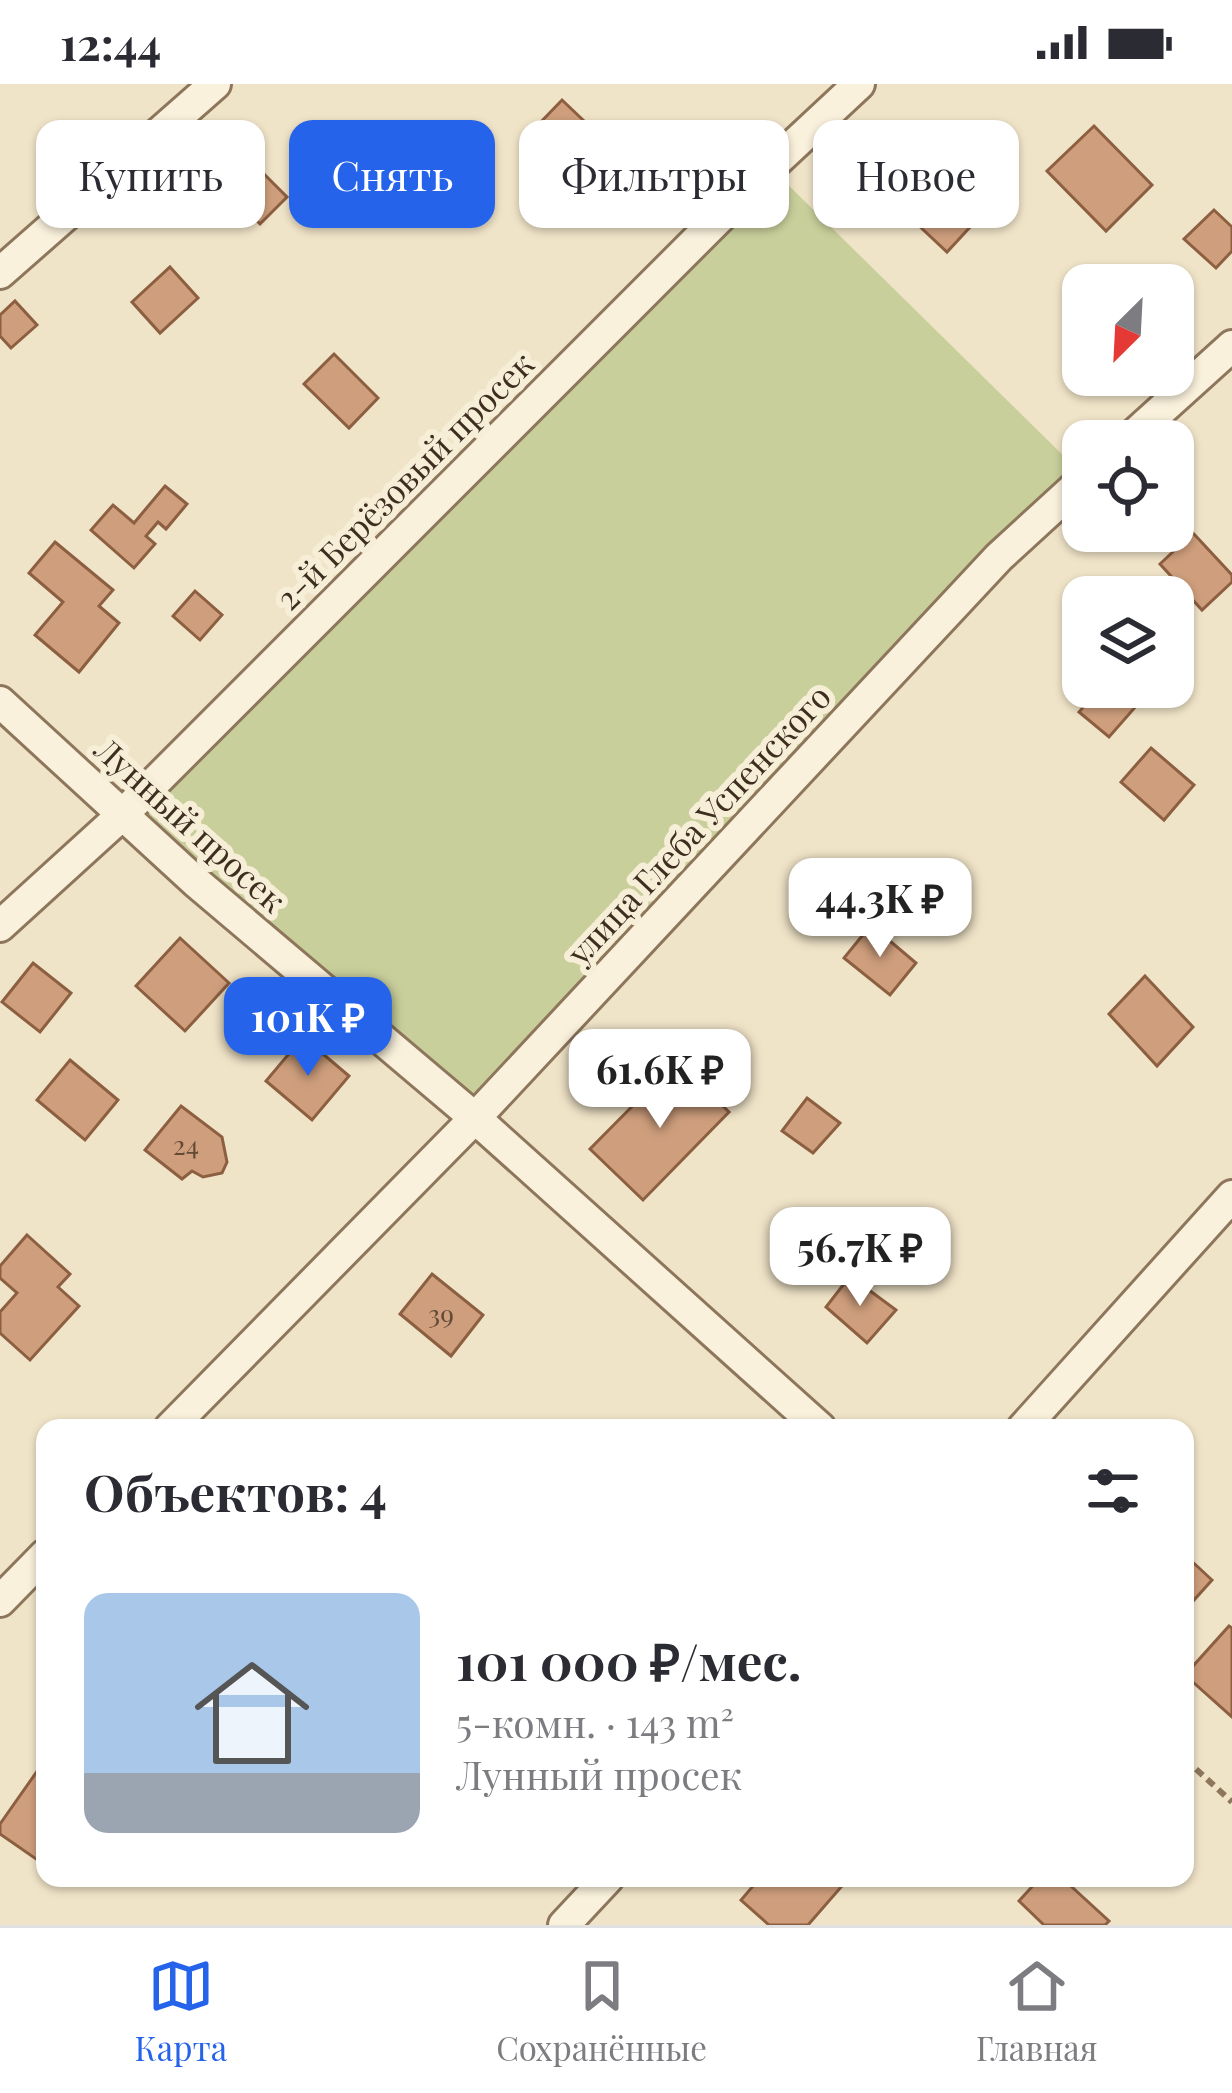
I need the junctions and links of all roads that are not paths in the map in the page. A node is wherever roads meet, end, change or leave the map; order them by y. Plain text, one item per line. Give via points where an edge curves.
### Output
1 (215, 84) edge
2 (859, 84) edge
3 (0, 273) edge
4 (1232, 346) edge
5 (1150, 420) edge
6 (1062, 500) edge
7 (0, 702) edge
8 (122, 815) junction
9 (0, 926) edge
10 (475, 1118) junction
11 (1232, 1196) edge
12 (179, 1419) edge
13 (810, 1419) edge
14 (1031, 1419) edge
15 (36, 1565) edge
16 (0, 1601) edge
17 (600, 1887) edge
18 (564, 1925) edge

1 - 3 street
2 - 8 street, 2-й Берёзовый просек
4 - 5 street
6 - 10 street, улица Глеба Успенского via 999,557
7 - 8 street, Лунный просек
8 - 9 street, 2-й Берёзовый просек
8 - 10 street, Лунный просек
10 - 12 street, улица Глеба Успенского
10 - 13 street, Лунный просек
11 - 14 street
15 - 16 street
17 - 18 street

